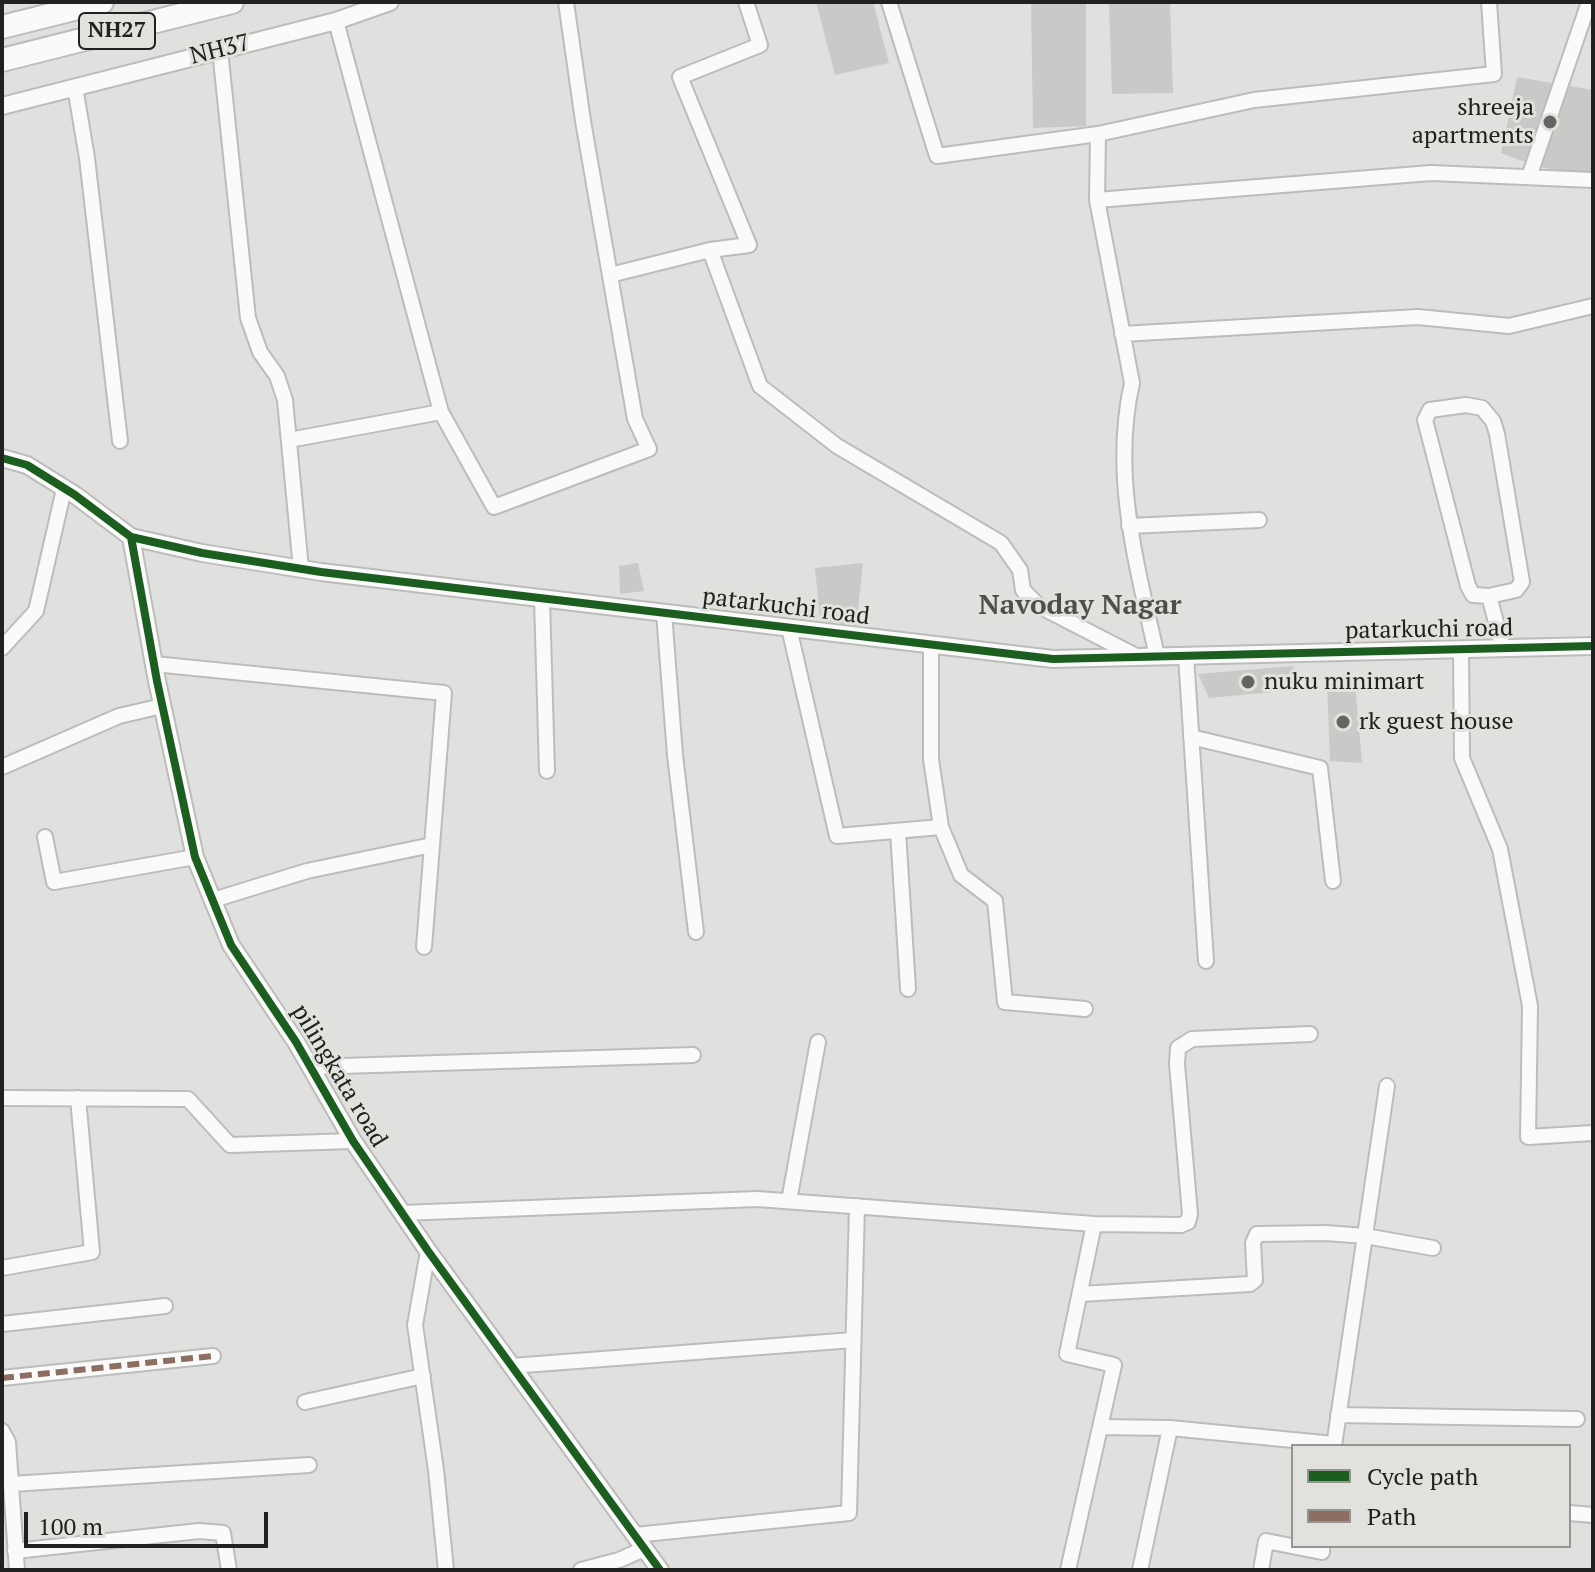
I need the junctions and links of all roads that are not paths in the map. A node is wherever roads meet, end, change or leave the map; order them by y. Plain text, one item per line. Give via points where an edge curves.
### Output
1 (102, 2) edge
2 (232, 2) edge
3 (390, 2) edge
4 (566, 2) edge
5 (746, 2) edge
6 (889, 2) edge
7 (1489, 2) edge
8 (1589, 2) edge
9 (336, 21) junction
10 (2, 27) edge
11 (220, 50) junction
12 (2, 60) edge
13 (75, 87) junction
14 (2, 106) edge
15 (1098, 134) junction
16 (1529, 177) junction
17 (1593, 180) edge
18 (1097, 200) junction
19 (710, 250) junction
20 (610, 275) junction
21 (1593, 306) edge
22 (1122, 334) junction
23 (441, 412) junction
24 (289, 440) junction
25 (120, 441) dead end
26 (2, 458) edge
27 (64, 489) junction
28 (1259, 520) dead end
29 (1129, 526) junction
30 (131, 537) junction
31 (301, 569) junction
32 (1489, 596) junction
33 (542, 599) junction
34 (664, 613) junction
35 (789, 628) junction
36 (931, 645) junction
37 (1593, 646) edge
38 (2, 648) edge
39 (1503, 648) junction
40 (1461, 649) junction
41 (1157, 656) junction
42 (1186, 656) junction
43 (1138, 657) junction
44 (154, 664) junction
45 (162, 706) junction
46 (1191, 737) junction
47 (2, 767) edge
48 (547, 771) dead end
49 (941, 827) junction
50 (898, 831) junction
51 (45, 837) dead end
52 (432, 845) junction
53 (195, 857) junction
54 (1333, 881) dead end
55 (213, 900) junction
56 (696, 932) dead end
57 (424, 947) dead end
58 (1206, 961) dead end
59 (908, 989) dead end
60 (1085, 1009) dead end
61 (1310, 1034) dead end
62 (818, 1042) dead end
63 (693, 1055) dead end
64 (310, 1067) junction
65 (1387, 1086) dead end
66 (2, 1098) edge
67 (78, 1098) junction
68 (1593, 1133) edge
69 (353, 1141) junction
70 (789, 1201) junction
71 (857, 1206) junction
72 (402, 1213) junction
73 (1094, 1224) junction
74 (1365, 1236) junction
75 (1433, 1248) dead end
76 (428, 1251) junction
77 (2, 1268) edge
78 (1080, 1294) junction
79 (165, 1306) dead end
80 (2, 1324) edge
81 (853, 1340) junction
82 (213, 1356) dead end
83 (511, 1366) junction
84 (423, 1376) junction
85 (2, 1378) edge
86 (305, 1402) dead end
87 (1338, 1415) junction
88 (1577, 1419) dead end
89 (1100, 1427) junction
90 (1170, 1428) junction
91 (4, 1438) edge
92 (1324, 1444) edge
93 (1334, 1444) edge
94 (309, 1465) dead end
95 (11, 1484) junction
96 (1571, 1513) edge
97 (1593, 1515) edge
98 (639, 1542) junction
99 (1291, 1546) edge
100 (1302, 1548) edge
101 (1322, 1548) edge
102 (15, 1551) junction
103 (17, 1570) edge
104 (229, 1570) edge
105 (446, 1570) edge
106 (581, 1570) edge
107 (660, 1570) edge
108 (1068, 1570) edge
109 (1140, 1570) edge
110 (1261, 1570) edge

1 - 10 highway, NH27
2 - 12 highway, NH27
3 - 9 street, NH37
4 - 20 street
5 - 19 street via 760,45 680,77 749,245
6 - 15 street via 937,156
7 - 15 street via 1494,74 1254,100
8 - 16 street
9 - 11 street, NH37
9 - 23 street
11 - 13 street, NH37
11 - 24 street via 248,318 260,352 277,376
13 - 14 street, NH37
13 - 25 street
15 - 18 street
16 - 17 street
16 - 18 street via 1431,173
18 - 22 street
19 - 20 street
19 - 43 street via 760,386 837,446 1001,543 1020,570 1023,590 1039,606
20 - 23 street via 635,419 649,449 494,507
21 - 22 street via 1509,326 1418,317
22 - 29 street via 1132,383 1123,465
23 - 24 street
24 - 31 street
26 - 27 street, patarkuchi road via 27,465
27 - 30 street, patarkuchi road
27 - 38 street via 36,611
28 - 29 street
29 - 41 street
30 - 31 street, patarkuchi road
30 - 44 street, pilingkata road
31 - 33 street, patarkuchi road
32 - 32 street via 1516,590 1522,582 1493,421 1482,408 1466,405 1430,410 1425,420 1468,586 1473,595
32 - 39 street
33 - 34 street, patarkuchi road
33 - 48 street
34 - 35 street, patarkuchi road
34 - 56 street
35 - 36 street, patarkuchi road
35 - 50 street via 837,836
36 - 43 street, patarkuchi road via 1053,659
36 - 49 street via 931,759
37 - 39 street, patarkuchi road
39 - 40 street, patarkuchi road
40 - 42 street, patarkuchi road
40 - 68 street via 1462,758 1500,849 1530,1006 1528,1137
41 - 42 street, patarkuchi road
41 - 43 street, patarkuchi road
42 - 46 street
44 - 45 street, pilingkata road
44 - 52 street via 444,693
45 - 47 street via 119,716
45 - 53 street, pilingkata road
46 - 54 street via 1320,768
46 - 58 street
49 - 50 street
49 - 60 street via 961,875 995,901 1005,1002
50 - 59 street
51 - 53 street via 54,882
52 - 55 street via 307,871
52 - 57 street
53 - 55 street, pilingkata road
55 - 64 street, pilingkata road via 231,945
61 - 73 street via 1192,1039 1178,1048 1188,1222
62 - 70 street
63 - 64 street
64 - 69 street, pilingkata road
65 - 74 street
66 - 67 street
67 - 69 street via 188,1099 230,1145
67 - 77 street via 92,1252
69 - 72 street, pilingkata road
70 - 71 street
70 - 72 street
71 - 73 street
71 - 81 street
72 - 76 street, pilingkata road
73 - 78 street
74 - 75 street
74 - 78 street via 1257,1234 1255,1280 1250,1284
74 - 87 street
76 - 83 street, pilingkata road
76 - 84 street via 415,1325
78 - 89 street via 1067,1354 1114,1365
79 - 80 street
81 - 83 street
81 - 98 street via 849,1513
82 - 85 street
83 - 98 street, pilingkata road
84 - 86 street
84 - 105 street
87 - 88 street
87 - 93 street
89 - 90 street
89 - 108 street
90 - 92 street
90 - 109 street
91 - 95 street
94 - 95 street
95 - 102 street
96 - 97 street
98 - 106 street via 619,1560
98 - 107 street, pilingkata road
99 - 110 street via 1266,1541
100 - 101 street
102 - 103 street
102 - 104 street via 199,1531 223,1533

